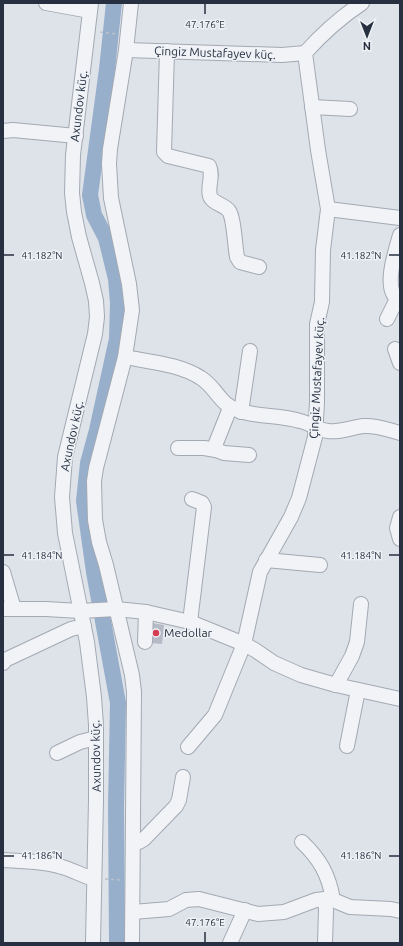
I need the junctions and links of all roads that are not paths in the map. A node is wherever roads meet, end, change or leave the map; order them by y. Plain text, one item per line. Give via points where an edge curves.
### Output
1 (46, 3) edge
2 (131, 3) edge
3 (355, 5) edge
4 (91, 7) edge
5 (126, 43) junction
6 (167, 51) junction
7 (304, 53) junction
8 (312, 107) junction
9 (350, 109) dead end
10 (3, 131) edge
11 (76, 136) junction
12 (328, 209) junction
13 (400, 218) edge
14 (400, 235) edge
15 (260, 267) dead end
16 (398, 300) edge
17 (388, 319) dead end
18 (395, 349) dead end
19 (250, 351) dead end
20 (125, 357) junction
21 (400, 363) edge
22 (236, 410) junction
23 (316, 428) junction
24 (400, 433) edge
25 (178, 448) dead end
26 (216, 450) junction
27 (249, 455) dead end
28 (192, 499) dead end
29 (400, 517) edge
30 (400, 539) edge
31 (266, 560) junction
32 (320, 564) dead end
33 (3, 572) edge
34 (361, 604) dead end
35 (9, 609) edge
36 (113, 609) junction
37 (85, 611) junction
38 (146, 612) junction
39 (190, 622) junction
40 (84, 626) junction
41 (145, 642) dead end
42 (244, 644) junction
43 (3, 663) edge
44 (336, 685) junction
45 (358, 690) junction
46 (400, 700) edge
47 (96, 738) junction
48 (347, 746) dead end
49 (188, 747) dead end
50 (57, 753) dead end
51 (183, 777) dead end
52 (302, 842) dead end
53 (133, 843) junction
54 (3, 860) edge
55 (94, 879) junction
56 (329, 899) junction
57 (245, 910) junction
58 (400, 911) edge
59 (133, 912) junction
60 (93, 943) edge
61 (132, 943) edge
62 (230, 943) edge
63 (325, 943) edge

1 - 4 street
2 - 5 street
3 - 7 street
4 - 11 street, Axundov küç.
5 - 6 street, Çingiz Mustafayev küç.
5 - 20 street via 109,164 111,198 131,301 131,324
6 - 7 street, Çingiz Mustafayev küç. via 282,55
6 - 15 street via 164,152 168,156 209,166 212,171 209,195 229,211 237,257 240,262
7 - 8 street, Çingiz Mustafayev küç.
8 - 9 street
8 - 12 street, Çingiz Mustafayev küç.
10 - 11 street
11 - 37 street, Axundov küç. via 72,192 74,212 92,283 97,317 65,456 62,497 64,527
12 - 13 street
12 - 23 street, Çingiz Mustafayev küç. via 322,302 318,324
14 - 16 street via 390,277 391,289
16 - 17 street
18 - 21 street
19 - 22 street
20 - 22 street via 189,372 211,386 221,400
20 - 36 street via 94,481 95,520
22 - 23 street via 299,420
22 - 26 street via 216,443
23 - 24 street via 337,431 376,426
23 - 31 street, Çingiz Mustafayev küç. via 312,452 292,517
25 - 26 street
26 - 27 street
28 - 39 street via 202,503 204,507
29 - 30 street via 397,528
31 - 32 street
31 - 42 street, Çingiz Mustafayev küç. via 260,572
33 - 35 street
34 - 44 street via 357,642
35 - 37 street
36 - 37 street
36 - 38 street
36 - 53 street via 132,675 134,692
37 - 40 street, Axundov küç.
38 - 39 street
38 - 41 street
39 - 42 street
40 - 43 street via 71,629
40 - 47 street, Axundov küç. via 93,682
42 - 44 street via 274,663 301,675
42 - 49 street, Çingiz Mustafayev küç. via 215,715
44 - 45 street
45 - 46 street
45 - 48 street
47 - 50 street via 80,742
47 - 55 street, Axundov küç.
51 - 53 street via 176,806 144,840
52 - 56 street via 315,854 322,866 331,890
53 - 59 street
54 - 55 street via 47,863
55 - 60 street, Axundov küç.
56 - 57 street via 316,900 284,912 258,914
56 - 58 street via 350,907
56 - 63 street
57 - 59 street via 191,899 169,909
57 - 62 street
59 - 61 street

